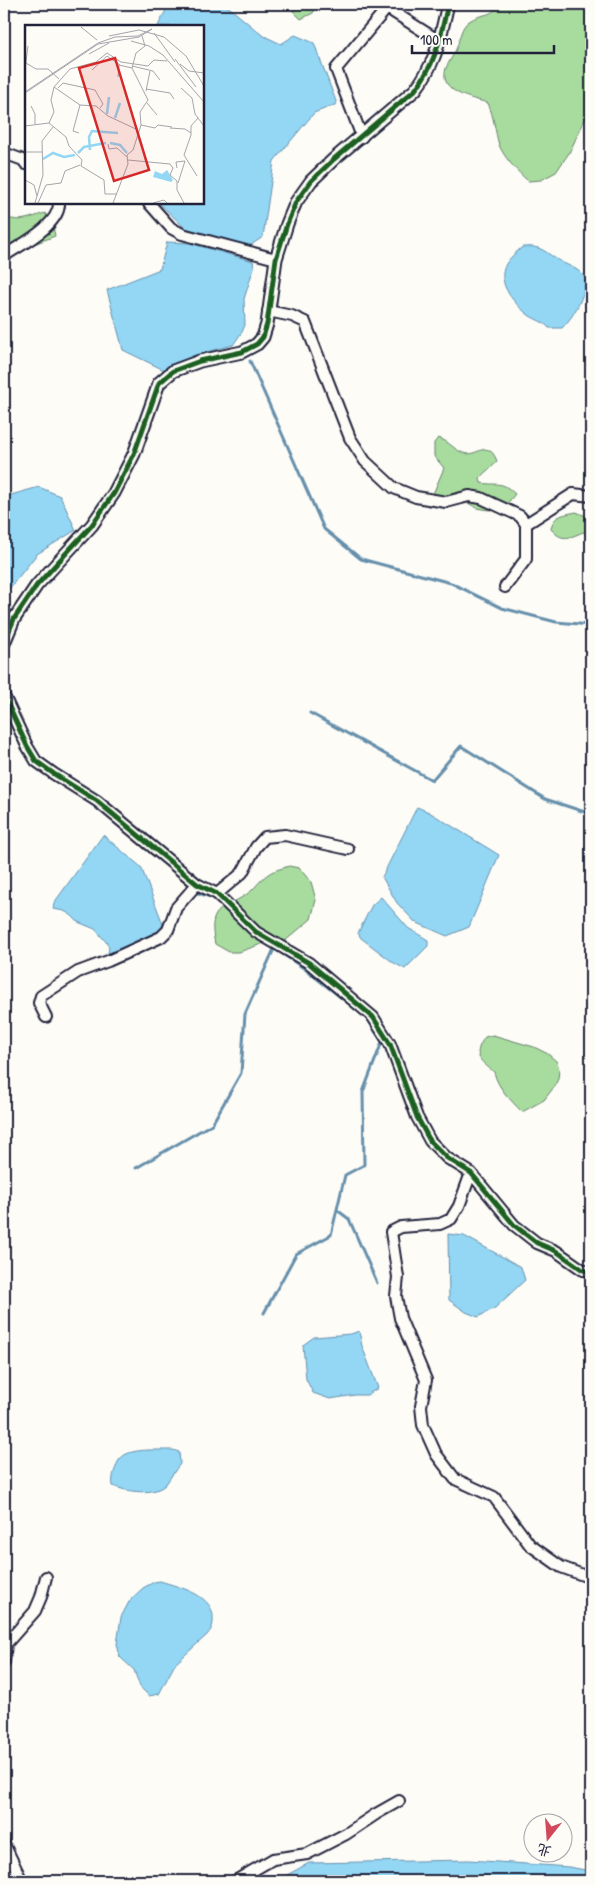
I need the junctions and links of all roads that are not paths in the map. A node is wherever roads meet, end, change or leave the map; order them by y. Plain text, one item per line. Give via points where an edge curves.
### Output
1 (448, 4) edge
2 (383, 6) edge
3 (439, 41) junction
4 (362, 137) junction
5 (4, 153) edge
6 (25, 163) edge
7 (59, 204) edge
8 (150, 204) edge
9 (4, 256) edge
10 (276, 259) junction
11 (268, 311) junction
12 (591, 496) edge
13 (526, 524) junction
14 (505, 587) dead end
15 (4, 643) edge
16 (4, 696) edge
17 (348, 849) dead end
18 (197, 884) junction
19 (217, 894) junction
20 (46, 1017) dead end
21 (471, 1173) junction
22 (591, 1271) edge
23 (46, 1577) dead end
24 (591, 1578) edge
25 (4, 1662) edge
26 (399, 1801) dead end
27 (4, 1844) edge
28 (22, 1881) edge
29 (235, 1881) edge

1 - 3 street
2 - 3 street
2 - 4 street via 336,70
3 - 4 street via 433,62 416,90
4 - 10 street via 311,181 296,202
5 - 6 street
7 - 9 street via 48,226
8 - 10 street via 171,228 182,234
10 - 11 street
11 - 13 street via 305,322 350,438 365,461 394,488 416,497 446,502 469,496 481,498 520,516
11 - 15 street via 263,337 257,344 242,352 173,371 159,383 134,454 114,493 92,525 37,585 14,619
12 - 13 street via 573,494
13 - 14 street via 526,559
16 - 18 street via 36,761 97,801
17 - 19 street via 285,835 265,837 242,873
18 - 19 street
18 - 20 street via 176,908 168,930 161,937 78,972 41,996 40,1003
19 - 21 street via 256,932 309,964 373,1018 390,1044 417,1117 430,1141 447,1158
21 - 22 street via 514,1225 537,1243 556,1251 583,1270
21 - 24 street via 452,1219 440,1224 400,1227 391,1232 400,1318 426,1380 421,1406 423,1425 436,1454 455,1479 494,1497 530,1545 561,1567
23 - 25 street via 36,1611 6,1644
26 - 29 street via 307,1854 273,1859
27 - 28 street

